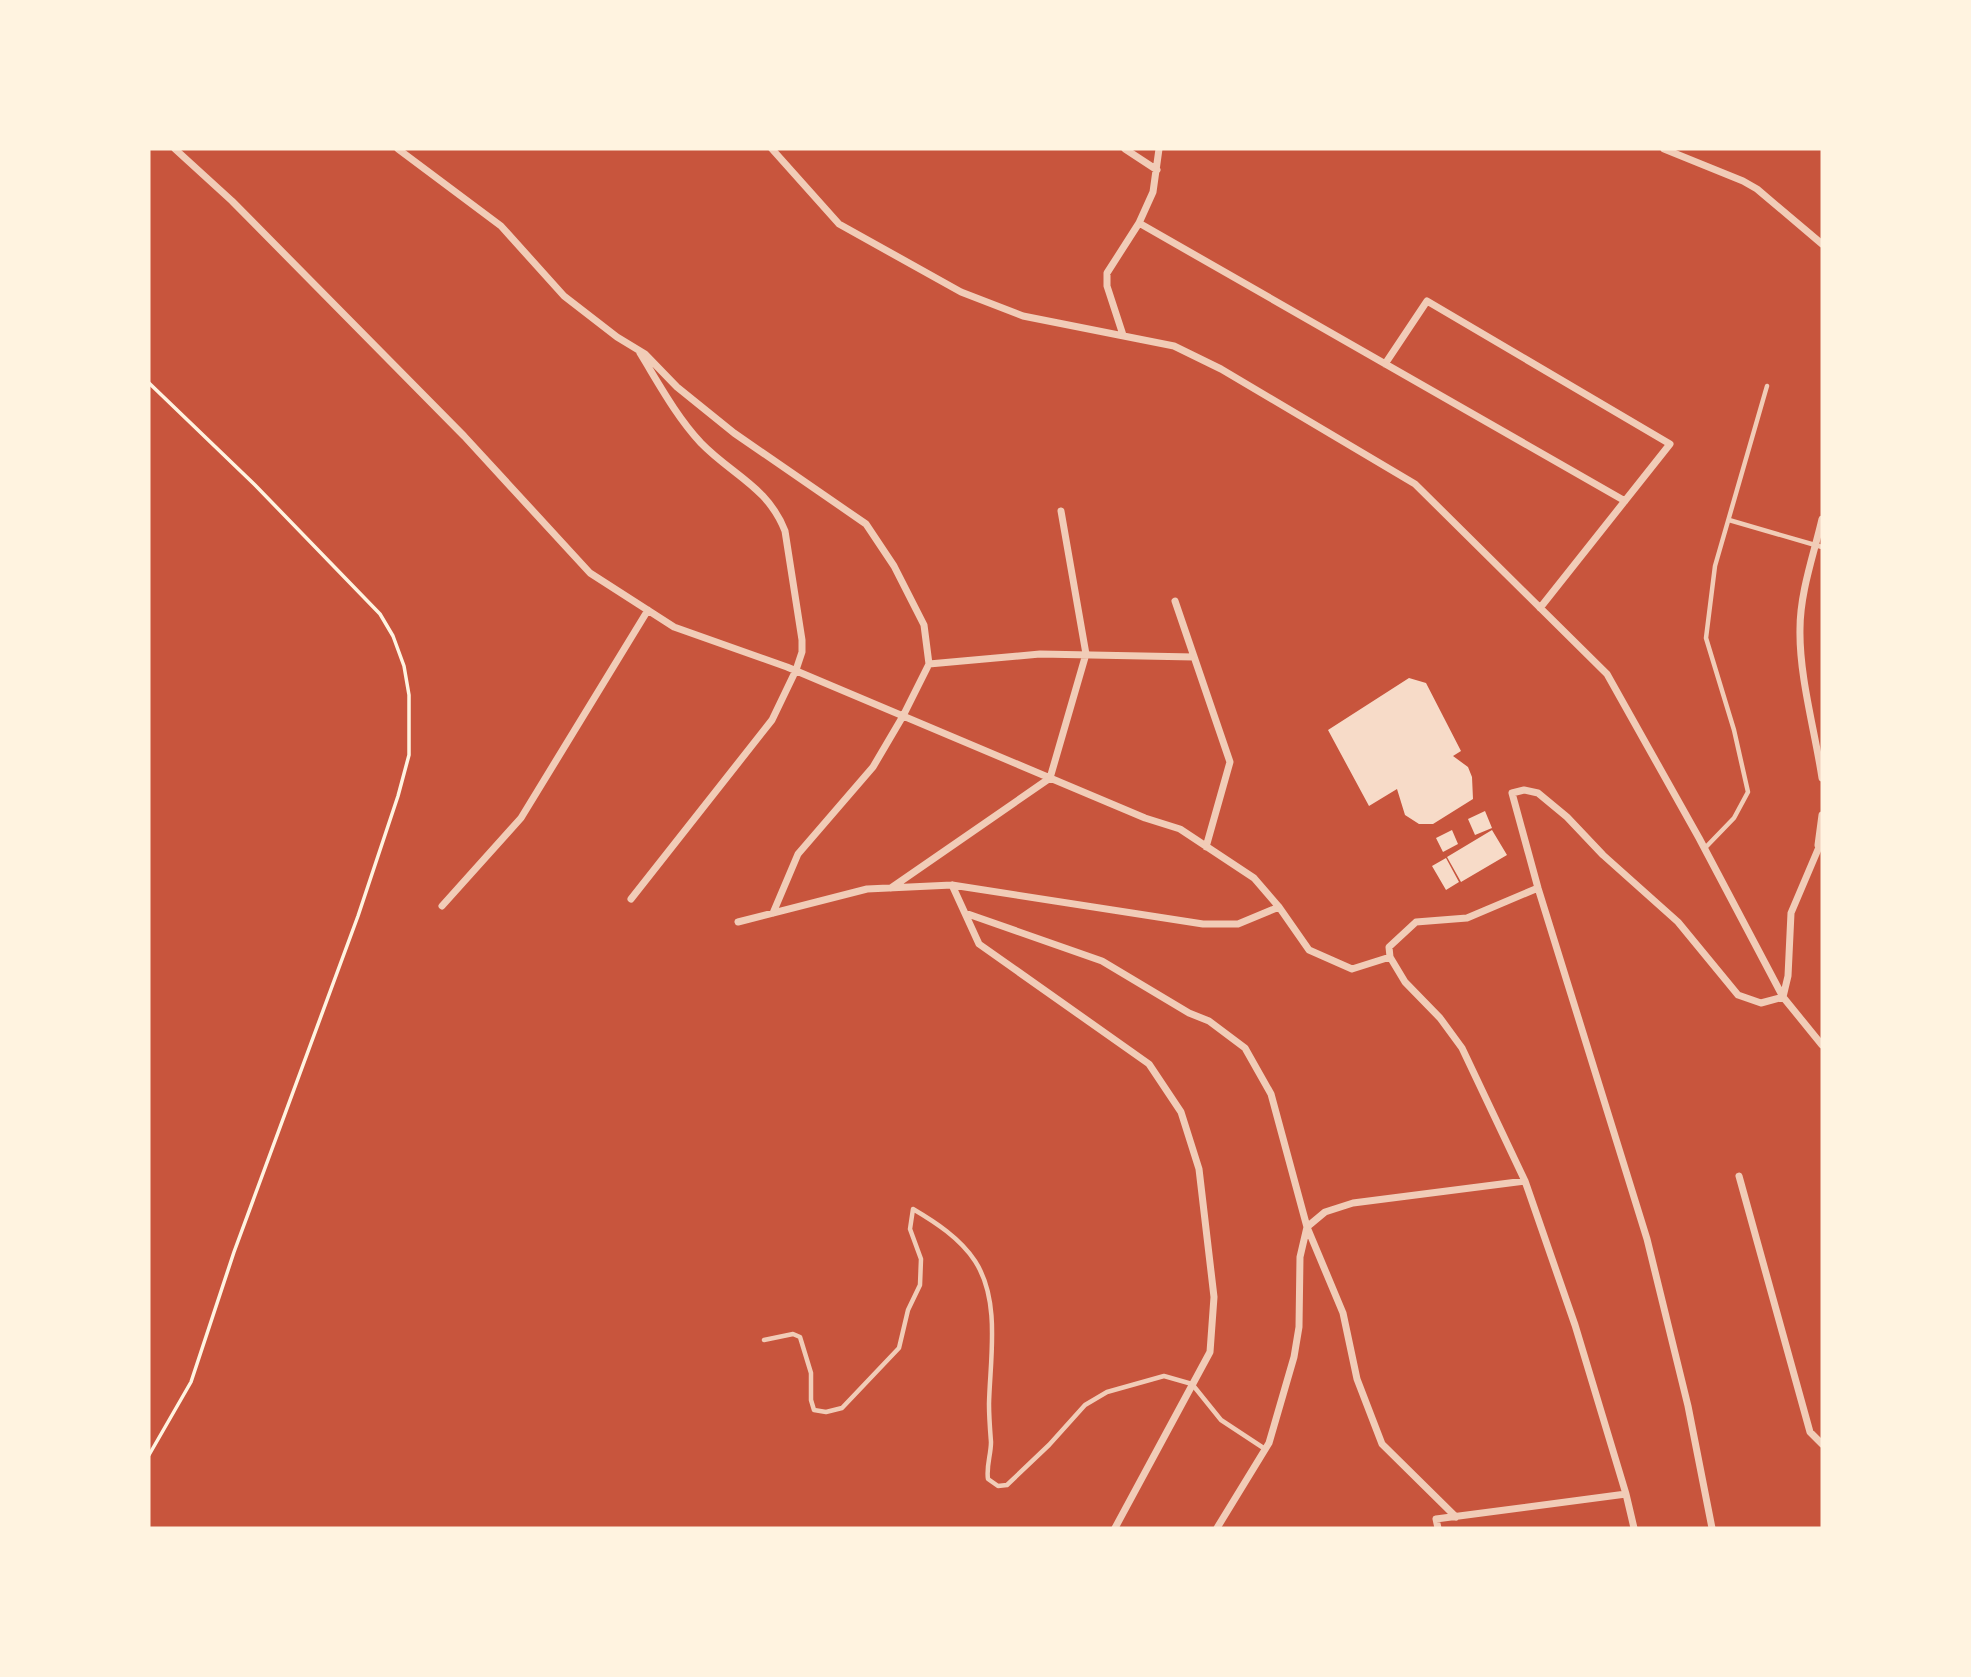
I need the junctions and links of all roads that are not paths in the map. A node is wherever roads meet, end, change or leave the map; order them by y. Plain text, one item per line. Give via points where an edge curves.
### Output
1 (175, 149) edge
2 (398, 149) edge
3 (772, 149) edge
4 (1125, 149) edge
5 (1159, 149) edge
6 (1664, 149) edge
7 (1157, 170) junction
8 (1139, 223) junction
9 (1822, 244) edge
10 (1123, 335) junction
11 (638, 350) junction
12 (1385, 364) junction
13 (1767, 386) dead end
14 (1625, 501) junction
15 (1061, 510) dead end
16 (1822, 519) edge
17 (1729, 520) junction
18 (1819, 546) edge
19 (1175, 601) dead end
20 (1540, 608) junction
21 (648, 610) junction
22 (1086, 654) junction
23 (1194, 657) junction
24 (929, 664) junction
25 (796, 670) junction
26 (903, 716) junction
27 (1050, 778) junction
28 (1822, 778) edge
29 (1822, 815) edge
30 (1820, 843) edge
31 (1206, 847) junction
32 (1705, 848) junction
33 (952, 885) junction
34 (891, 888) junction
35 (1538, 888) junction
36 (631, 899) dead end
37 (442, 906) dead end
38 (1279, 907) junction
39 (773, 913) junction
40 (965, 913) junction
41 (738, 922) dead end
42 (1390, 957) junction
43 (1783, 997) junction
44 (1822, 1045) edge
45 (1740, 1176) dead end
46 (1525, 1181) junction
47 (1307, 1227) junction
48 (764, 1340) dead end
49 (1192, 1384) junction
50 (1822, 1444) edge
51 (1265, 1449) junction
52 (1626, 1494) junction
53 (1456, 1517) junction
54 (1115, 1528) edge
55 (1217, 1528) edge
56 (1438, 1528) edge
57 (1634, 1528) edge
58 (1712, 1528) edge

1 - 21 street via 464,436 590,573
2 - 11 street via 501,226 564,296
3 - 10 street via 839,224 961,292 1023,316
4 - 7 street
5 - 7 street
6 - 9 street via 1757,189
7 - 8 street
8 - 10 street via 1107,273
8 - 12 street
10 - 20 street via 1174,346 1221,369 1415,484
11 - 24 street via 734,433 866,524 924,625
11 - 25 street via 681,421 768,499 779,515 802,640
12 - 14 street
12 - 14 street via 1427,301 1670,444
13 - 17 lane
14 - 20 street
15 - 22 street
16 - 18 street
17 - 18 lane
17 - 32 lane via 1716,566 1706,638 1748,792 1734,818
18 - 28 street via 1802,604 1800,631
19 - 23 street
20 - 32 street via 1607,674
21 - 25 street via 674,627
21 - 37 street via 521,818
22 - 23 street
22 - 24 street
22 - 27 street
23 - 31 street via 1230,762
24 - 26 street
25 - 26 street
25 - 36 street via 772,720
26 - 27 street
26 - 39 street via 873,766 798,854
27 - 31 street via 1180,829
27 - 34 street
29 - 30 street
30 - 43 street via 1791,913
31 - 38 street via 1254,878
32 - 43 street
33 - 34 street
33 - 38 street via 1203,925 1238,924
33 - 40 street
34 - 39 street via 867,889
35 - 42 street via 1467,918 1416,922 1389,947
35 - 43 street via 1512,793 1524,790 1538,793 1567,817 1678,922 1738,995 1761,1003
35 - 58 street via 1647,1239
38 - 42 street via 1309,950 1328,961 1352,970
39 - 41 street
40 - 47 street via 1102,961 1209,1021 1245,1048 1271,1094
40 - 49 street via 979,944 1149,1064 1181,1112 1199,1169 1214,1297 1210,1352
42 - 46 street via 1405,982 1462,1048
43 - 44 street
45 - 50 street via 1810,1432
46 - 47 street via 1353,1203 1325,1212
46 - 52 street
47 - 51 street via 1300,1257 1294,1357
47 - 53 street via 1342,1313 1357,1379 1382,1444
48 - 49 lane via 793,1334 800,1337 811,1373 814,1410 842,1408 899,1348 919,1285 920,1259 910,1229 913,1209 953,1236 975,1261 988,1294 991,1447 986,1467 988,1479 998,1486 1007,1485 1085,1405 1107,1392 1164,1376
49 - 51 lane via 1221,1420
49 - 54 street
51 - 55 street
52 - 53 street
52 - 57 street
53 - 56 street via 1436,1519

